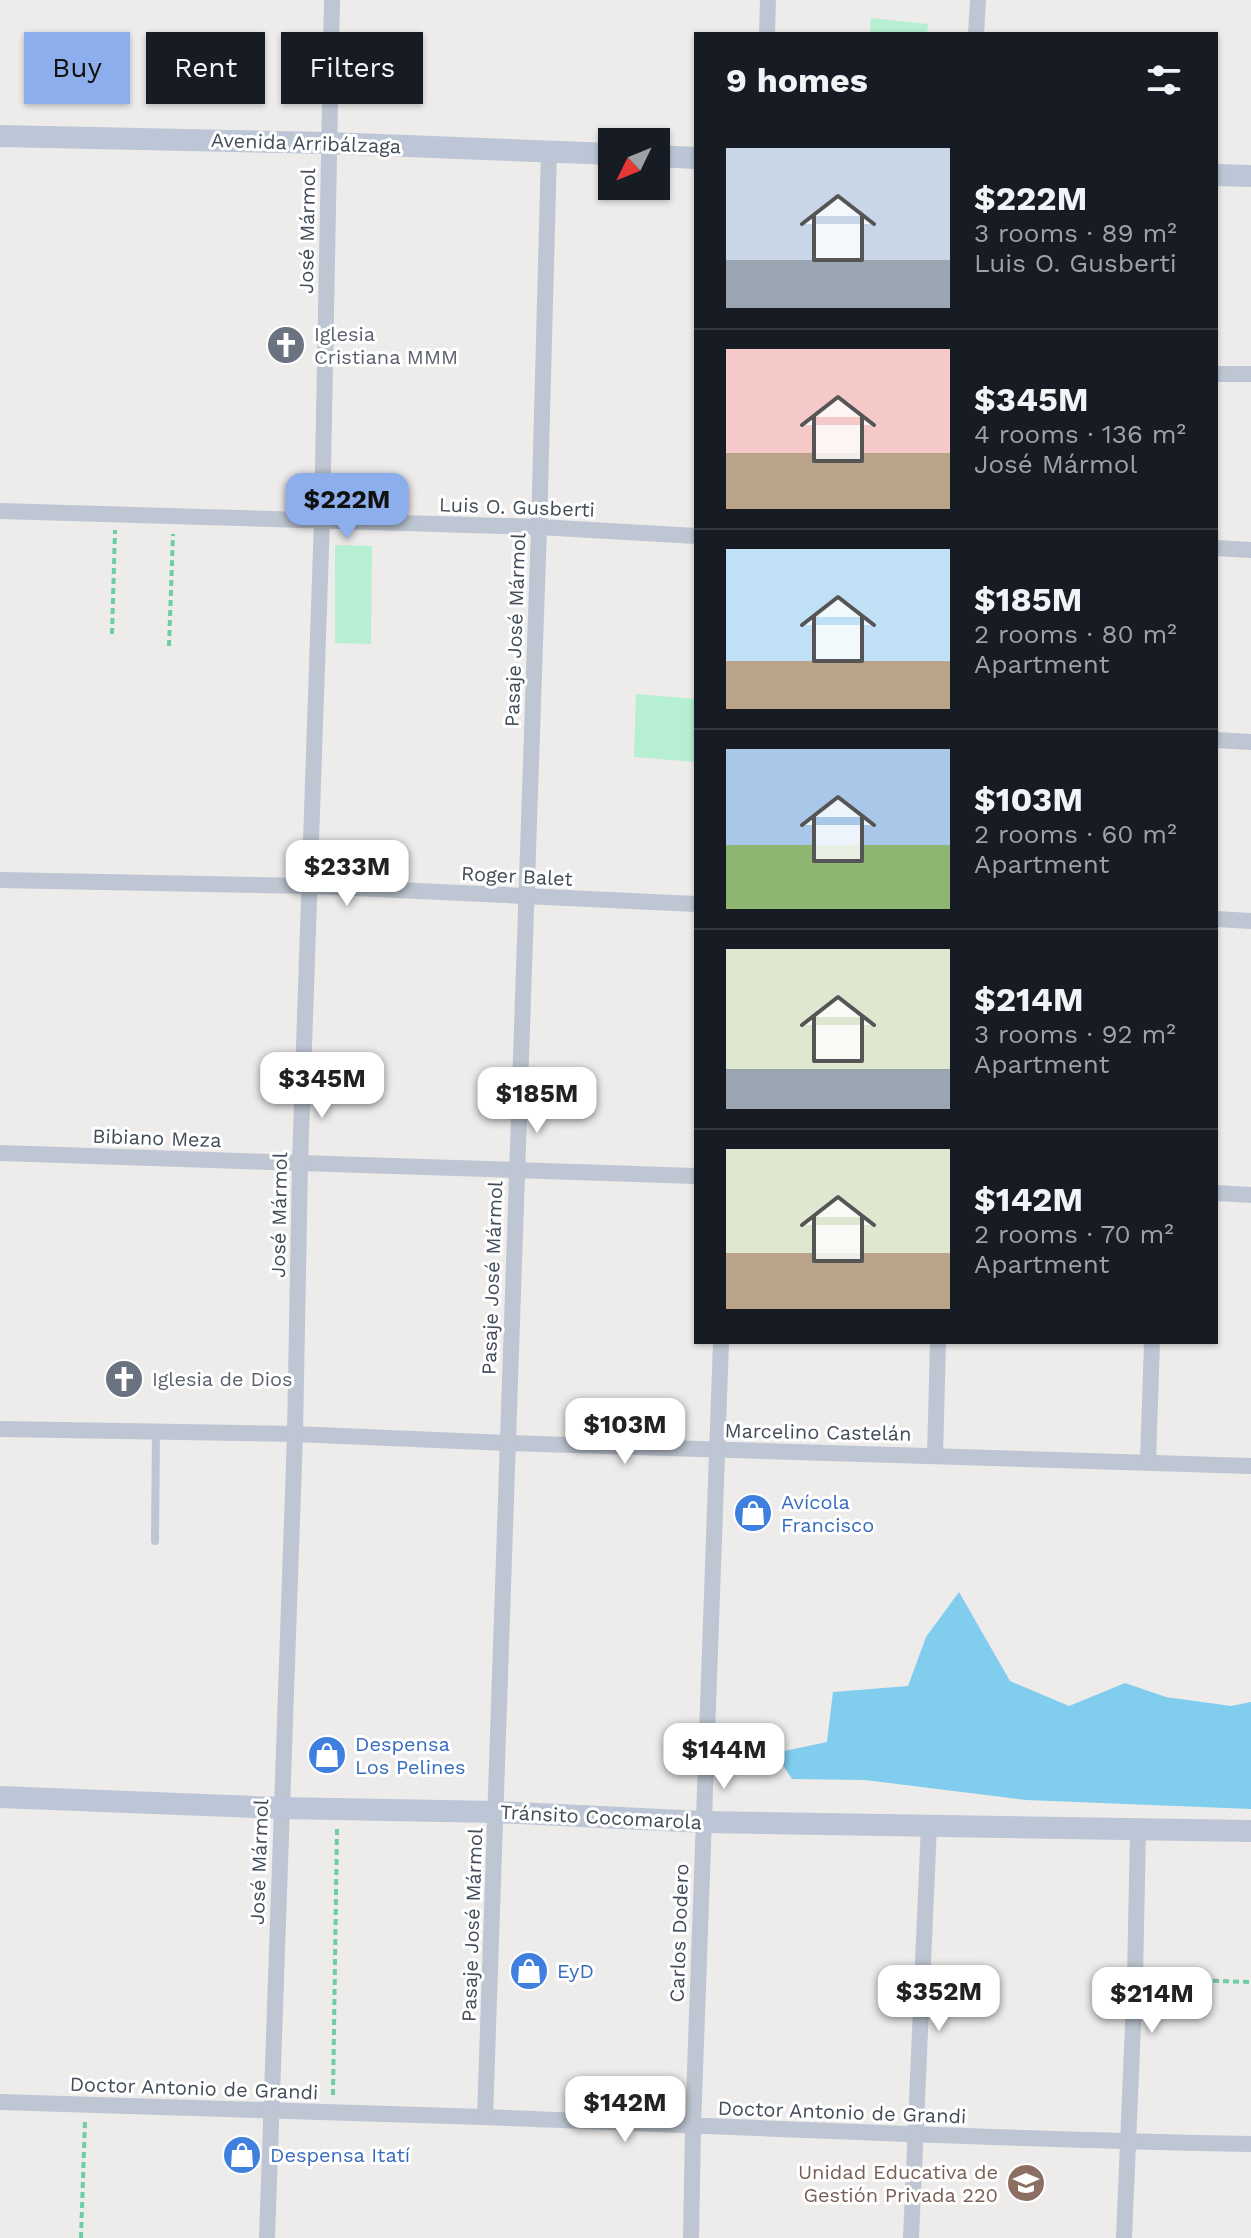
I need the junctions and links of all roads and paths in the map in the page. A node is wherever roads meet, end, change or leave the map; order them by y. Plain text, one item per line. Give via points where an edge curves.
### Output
1 (332, 0) edge
2 (768, 0) edge
3 (978, 0) edge
4 (767, 32) edge
5 (976, 32) edge
6 (0, 136) edge
7 (329, 143) junction
8 (549, 151) junction
9 (598, 153) edge
10 (670, 157) edge
11 (694, 158) edge
12 (1218, 175) edge
13 (1251, 176) edge
14 (1218, 374) edge
15 (1251, 374) edge
16 (0, 511) edge
17 (173, 515) junction
18 (115, 516) junction
19 (322, 520) junction
20 (539, 527) junction
21 (694, 536) edge
22 (1218, 548) edge
23 (1251, 550) edge
24 (112, 634) dead end
25 (169, 646) dead end
26 (1218, 740) edge
27 (1251, 742) edge
28 (0, 880) edge
29 (310, 886) junction
30 (525, 896) junction
31 (694, 904) edge
32 (1218, 919) edge
33 (1251, 921) edge
34 (0, 1153) edge
35 (300, 1163) junction
36 (516, 1170) junction
37 (694, 1176) edge
38 (1218, 1193) edge
39 (1251, 1195) edge
40 (721, 1344) edge
41 (938, 1344) edge
42 (1152, 1344) edge
43 (0, 1429) edge
44 (156, 1430) junction
45 (295, 1434) junction
46 (507, 1443) junction
47 (717, 1450) junction
48 (935, 1455) junction
49 (1148, 1461) junction
50 (1251, 1466) edge
51 (155, 1541) dead end
52 (0, 1797) edge
53 (281, 1808) junction
54 (337, 1809) junction
55 (496, 1812) junction
56 (703, 1822) junction
57 (929, 1825) junction
58 (1138, 1830) junction
59 (1251, 1831) edge
60 (1135, 1978) junction
61 (1251, 1982) edge
62 (0, 2102) edge
63 (86, 2105) junction
64 (272, 2111) junction
65 (333, 2112) junction
66 (485, 2117) junction
67 (693, 2127) junction
68 (915, 2134) junction
69 (1128, 2142) junction
70 (1251, 2144) edge
71 (81, 2238) edge
72 (267, 2238) edge
73 (691, 2238) edge
74 (911, 2238) edge
75 (1124, 2238) edge

1 - 7 street, José Mármol
2 - 4 street
3 - 5 street
6 - 7 street, Avenida Arribálzaga
7 - 8 street, Avenida Arribálzaga
7 - 19 street, José Mármol
8 - 9 street, Avenida Arribálzaga
8 - 20 street, Pasaje José Mármol
10 - 11 street
12 - 13 street
14 - 15 street
16 - 18 street, Luis O. Gusberti
17 - 18 street, Luis O. Gusberti
17 - 19 street, Luis O. Gusberti
17 - 25 path
18 - 24 path
19 - 20 street, Luis O. Gusberti
19 - 29 street, José Mármol
20 - 21 street, Luis O. Gusberti
20 - 30 street, Pasaje José Mármol
22 - 23 street
26 - 27 street
28 - 29 street, Roger Balet
29 - 30 street, Roger Balet
29 - 35 street, José Mármol
30 - 31 street, Roger Balet
30 - 36 street, Pasaje José Mármol
32 - 33 street
34 - 35 street, Bibiano Meza
35 - 36 street, Bibiano Meza
35 - 45 street, José Mármol
36 - 37 street, Bibiano Meza
36 - 46 street, Pasaje José Mármol
38 - 39 street
40 - 47 street, Carlos Dodero
41 - 48 street
42 - 49 street
43 - 44 street, Marcelino Castelán
44 - 45 street, Marcelino Castelán
44 - 51 lane
45 - 46 street, Marcelino Castelán
45 - 53 street, José Mármol
46 - 47 street, Marcelino Castelán
46 - 55 street, Pasaje José Mármol
47 - 48 street, Marcelino Castelán
47 - 56 street, Carlos Dodero
48 - 49 street, Marcelino Castelán
49 - 50 street, Marcelino Castelán
52 - 53 street, Tránsito Cocomarola
53 - 54 street, Tránsito Cocomarola
53 - 64 street, José Mármol
54 - 55 street, Tránsito Cocomarola
54 - 65 path
55 - 56 street, Tránsito Cocomarola
55 - 66 street, Pasaje José Mármol
56 - 57 street, Tránsito Cocomarola
56 - 67 street, Carlos Dodero
57 - 58 street, Tránsito Cocomarola
57 - 68 street
58 - 59 street, Tránsito Cocomarola
58 - 60 street
60 - 61 path
60 - 69 street
62 - 63 street, Doctor Antonio de Grandi
63 - 64 street, Doctor Antonio de Grandi
63 - 71 path
64 - 65 street, Doctor Antonio de Grandi
64 - 72 street, José Mármol
65 - 66 street, Doctor Antonio de Grandi
66 - 67 street, Doctor Antonio de Grandi
67 - 68 street, Doctor Antonio de Grandi
67 - 73 street, Carlos Dodero
68 - 69 street, Doctor Antonio de Grandi
68 - 74 street
69 - 70 street, Doctor Antonio de Grandi
69 - 75 street

